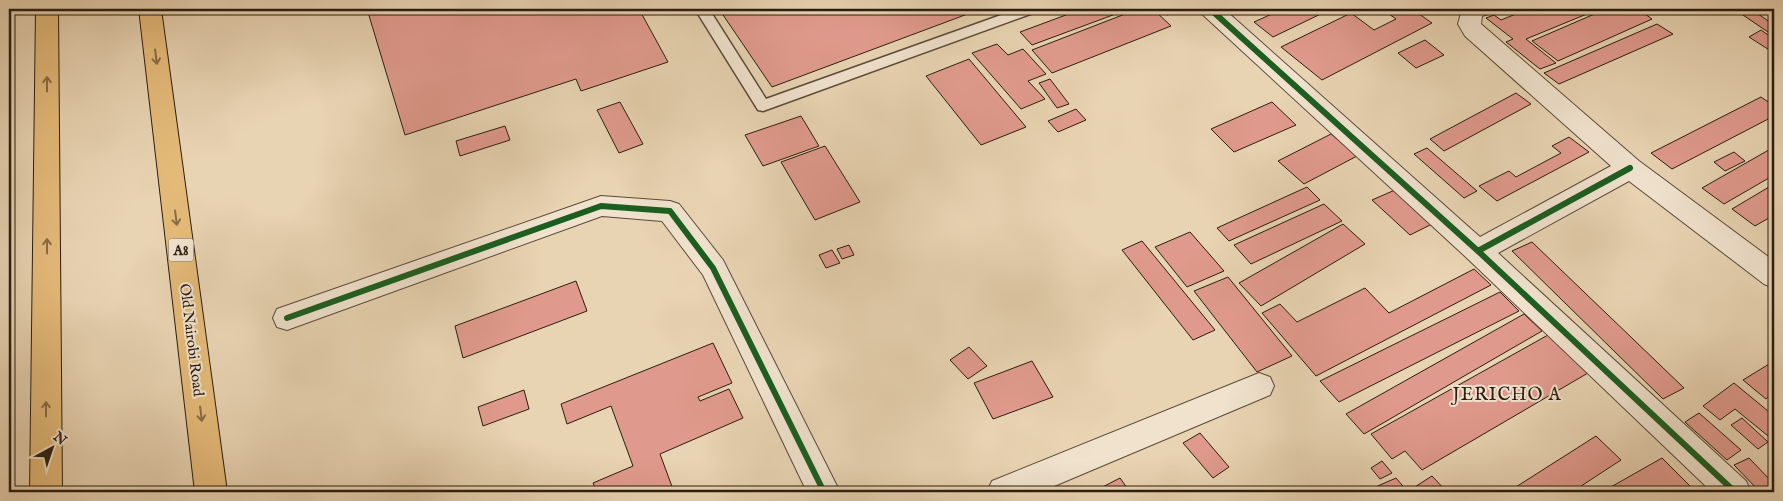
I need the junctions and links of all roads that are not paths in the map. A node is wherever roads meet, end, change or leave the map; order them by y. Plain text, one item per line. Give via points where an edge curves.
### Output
1 (47, 9) edge
2 (150, 9) edge
3 (702, 9) edge
4 (1031, 9) edge
5 (1210, 9) edge
6 (1480, 9) edge
7 (1630, 168) junction
8 (1478, 251) junction
9 (1774, 276) edge
10 (287, 318) dead end
11 (1259, 386) dead end
12 (46, 492) edge
13 (211, 492) edge
14 (824, 492) edge
15 (1003, 492) edge
16 (1735, 492) edge

12 -> 1 highway
2 -> 13 highway, Old Nairobi Road / A8
3 - 4 lane via 763,106
5 - 8 street
6 - 7 street via 1471,12 1469,24 1472,30
7 - 8 street
7 - 9 street
8 - 16 street
10 - 14 street via 600,206 670,212 713,268
11 - 15 street

